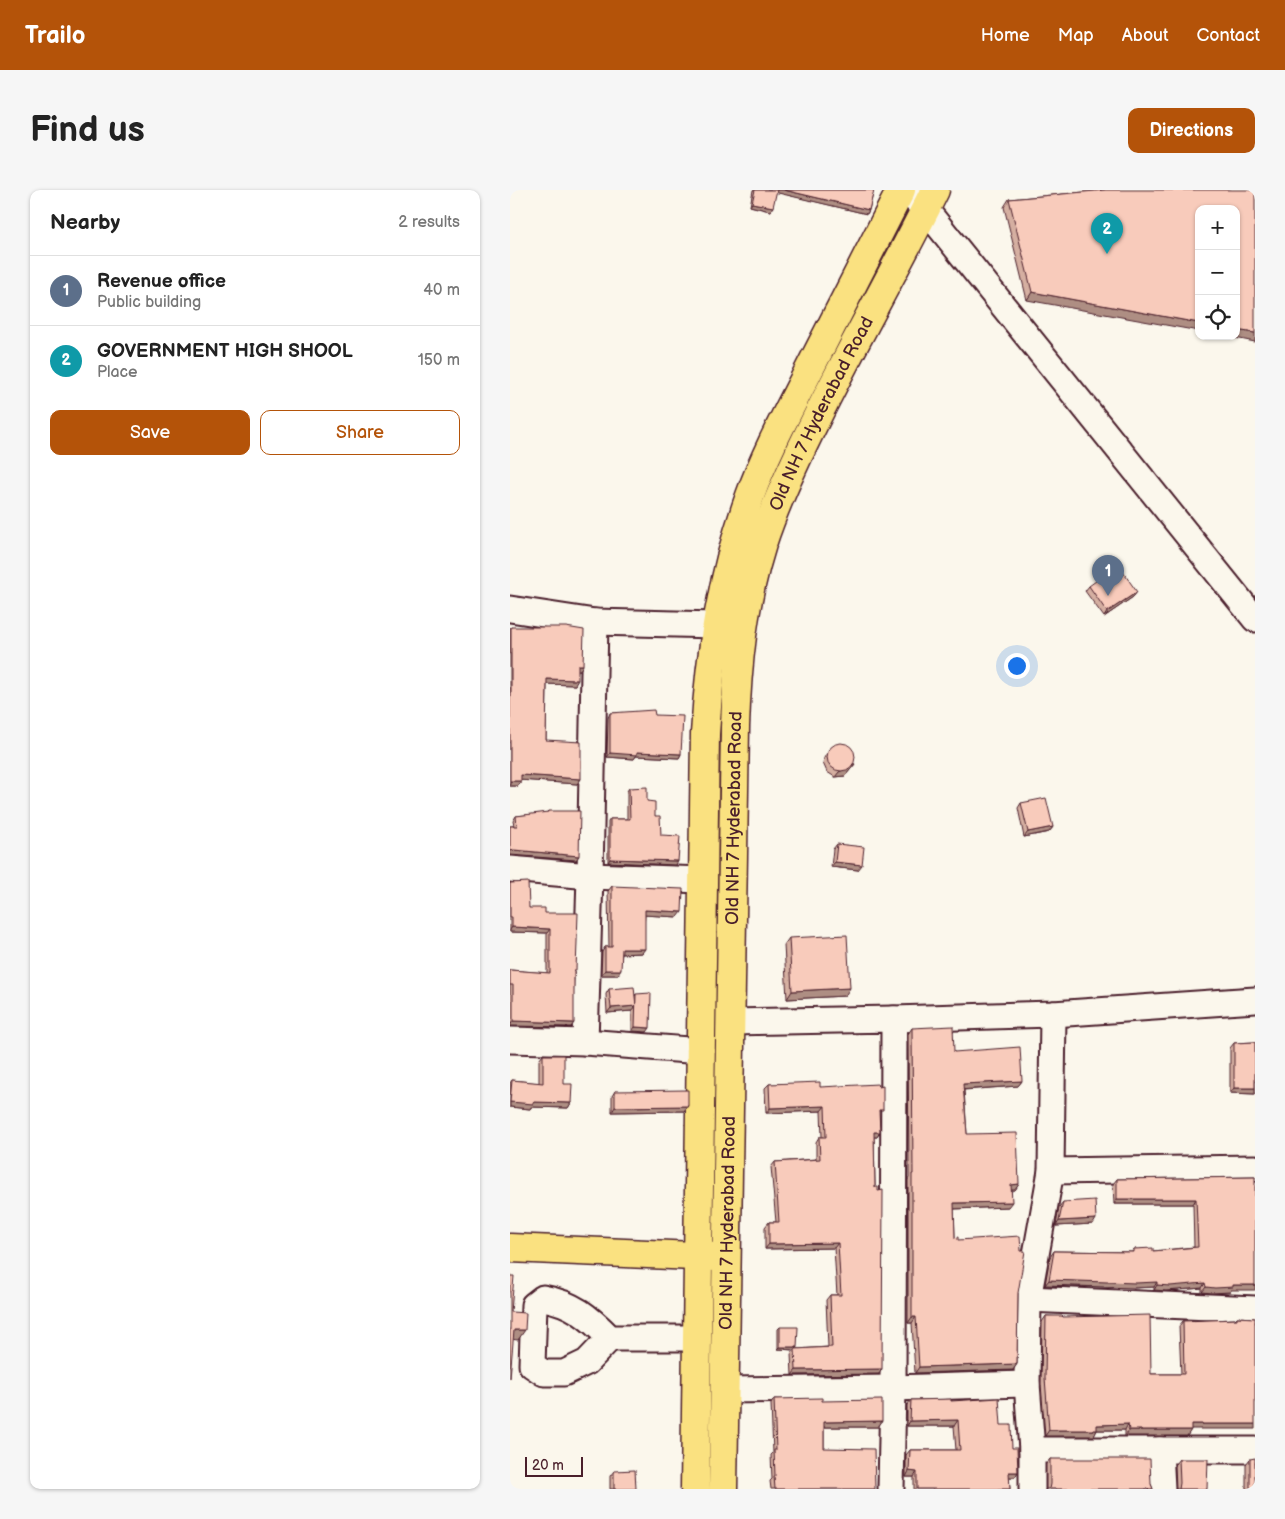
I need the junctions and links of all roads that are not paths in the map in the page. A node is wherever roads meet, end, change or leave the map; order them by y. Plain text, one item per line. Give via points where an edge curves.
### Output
1 (901, 190) edge
2 (905, 190) edge
3 (931, 200) edge
4 (510, 609) edge
5 (1255, 619) edge
6 (594, 622) junction
7 (716, 625) junction
8 (510, 869) edge
9 (590, 876) junction
10 (703, 880) junction
11 (1255, 1000) edge
12 (1053, 1014) junction
13 (894, 1019) junction
14 (730, 1022) junction
15 (510, 1040) edge
16 (585, 1042) junction
17 (701, 1051) junction
18 (1255, 1168) edge
19 (1051, 1170) junction
20 (510, 1248) edge
21 (699, 1257) junction
22 (726, 1258) junction
23 (1028, 1299) junction
24 (1255, 1309) edge
25 (610, 1338) dead end
26 (698, 1338) junction
27 (1026, 1384) junction
28 (893, 1388) junction
29 (725, 1390) junction
30 (1032, 1450) junction
31 (1160, 1450) junction
32 (1255, 1450) edge
33 (695, 1489) edge
34 (723, 1489) edge
35 (891, 1489) edge
36 (1032, 1489) edge
37 (1162, 1489) edge

1 - 7 main road, Old NH 7 Hyderabad Road via 781,425 750,496
2 - 3 street
3 - 5 street
3 - 14 main road, Old NH 7 Hyderabad Road via 792,469 762,544 748,600 737,670
4 - 6 street
6 - 7 street
6 - 9 street
7 - 10 main road, Old NH 7 Hyderabad Road via 705,734
8 - 9 street
9 - 10 street
9 - 16 street
10 - 17 main road, Old NH 7 Hyderabad Road
11 - 12 street
12 - 13 street
12 - 19 street
13 - 14 street
13 - 28 street
14 - 22 main road, Old NH 7 Hyderabad Road
15 - 16 street
16 - 17 street
17 - 21 main road, Old NH 7 Hyderabad Road
18 - 19 street
19 - 23 street
20 - 21 main road
21 - 22 main road
21 - 26 main road, Old NH 7 Hyderabad Road
22 - 29 main road, Old NH 7 Hyderabad Road
23 - 24 street
23 - 27 street
25 - 26 street
26 - 33 main road, Old NH 7 Hyderabad Road
27 - 28 street
27 - 30 street
28 - 29 street
28 - 35 street
29 - 34 main road, Old NH 7 Hyderabad Road
30 - 31 street
30 - 36 street
31 - 32 street
31 - 37 street

